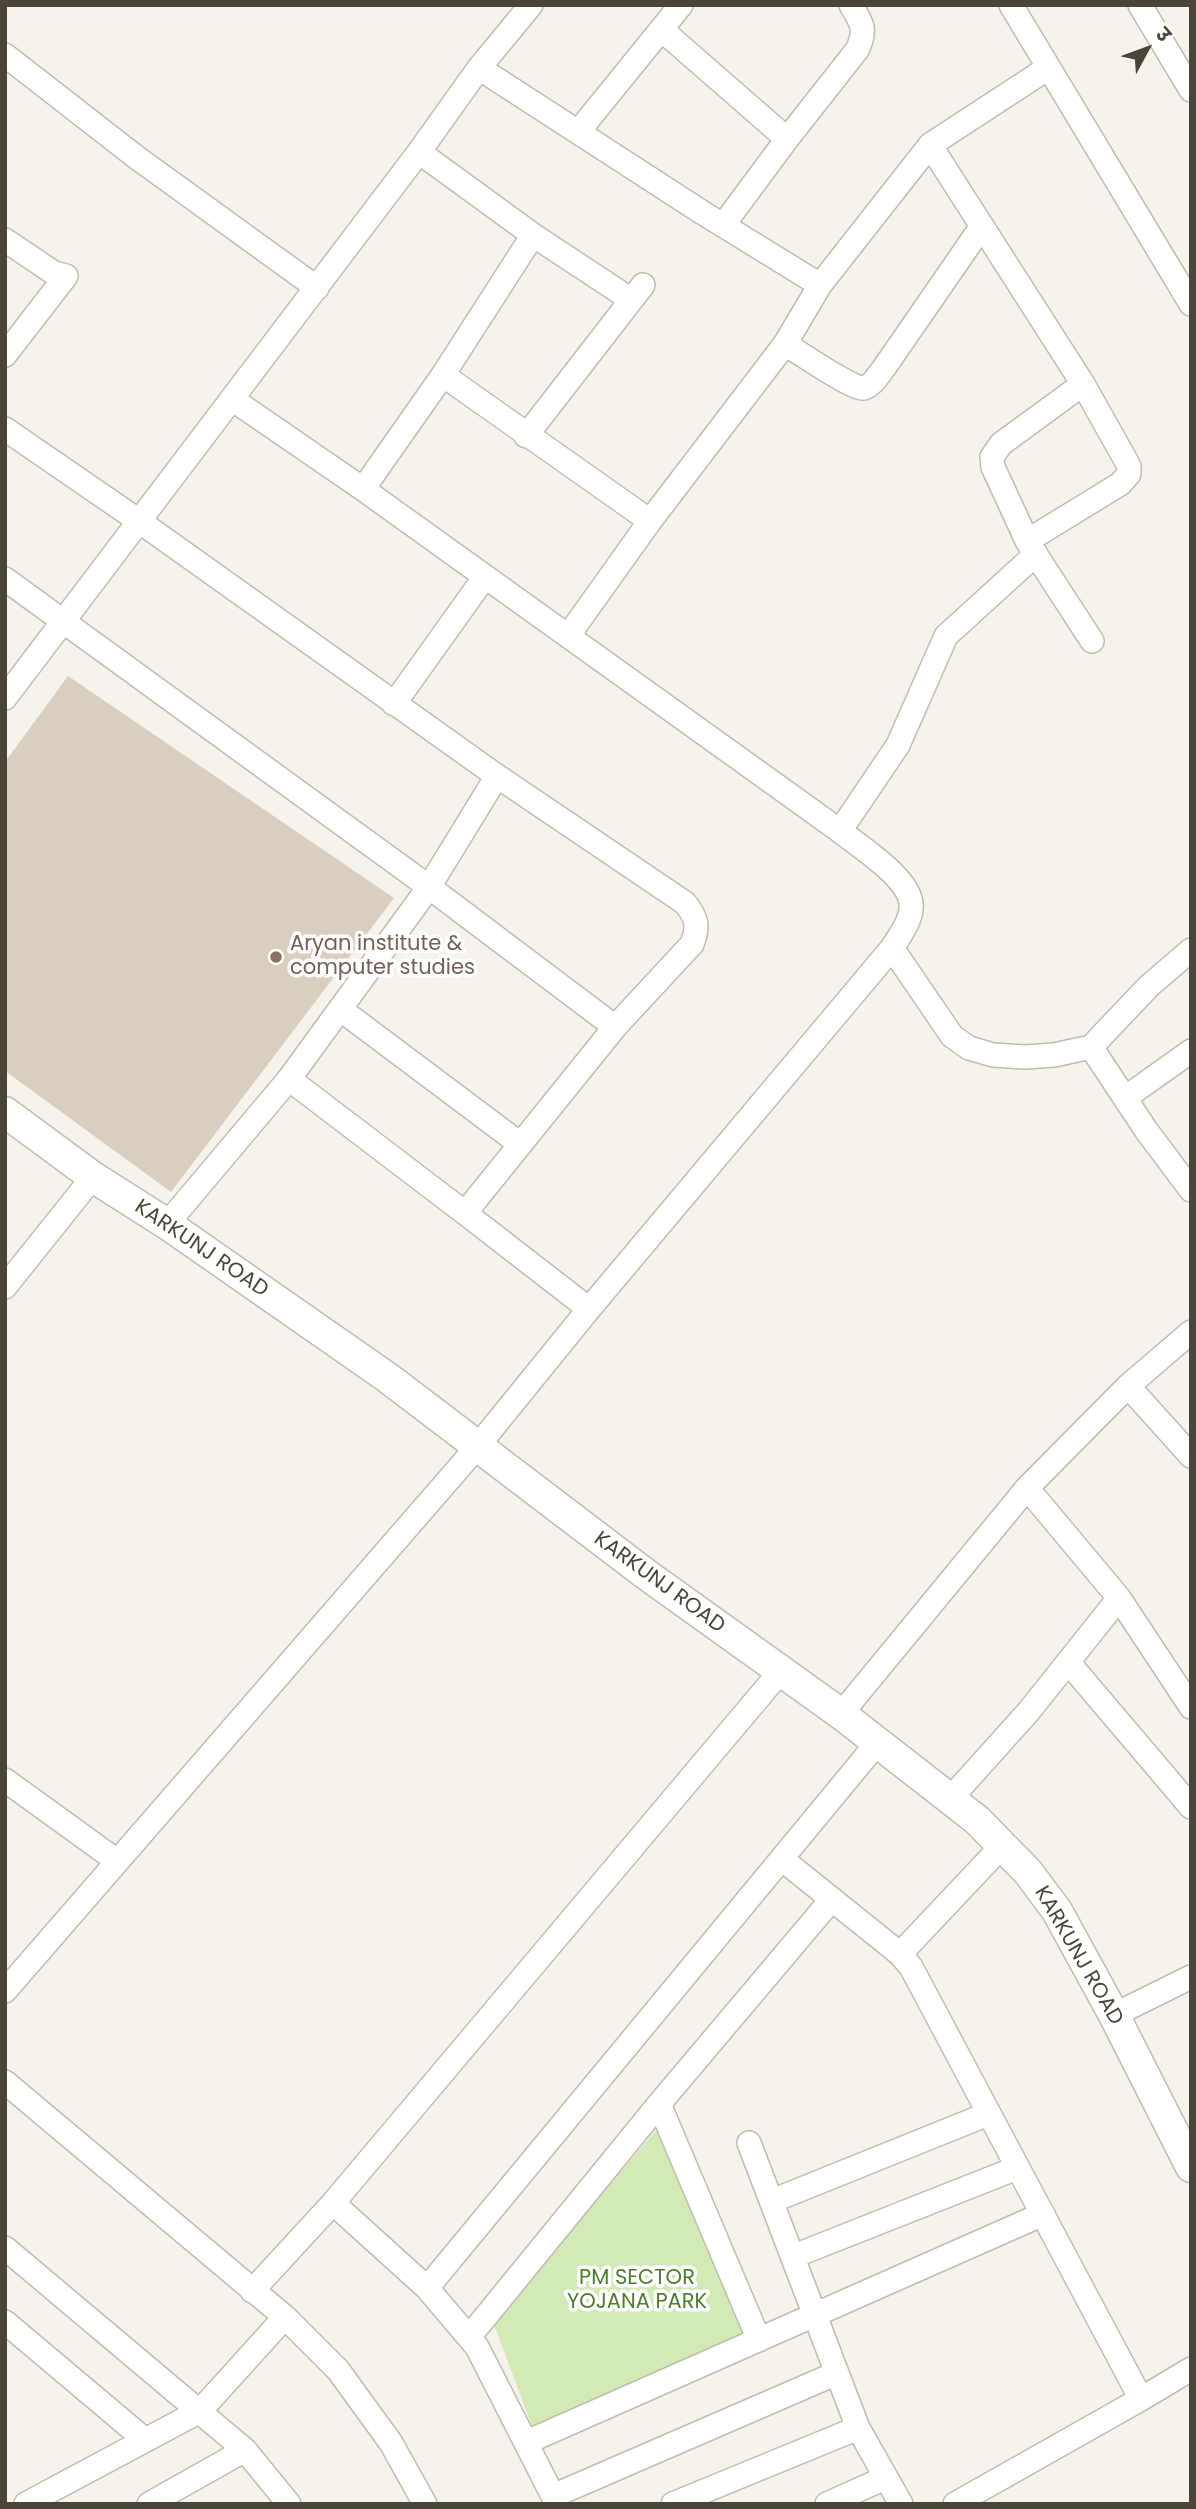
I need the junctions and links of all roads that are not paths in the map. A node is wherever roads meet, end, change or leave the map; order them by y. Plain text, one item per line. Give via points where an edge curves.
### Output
1 (531, 5) edge
2 (681, 5) edge
3 (851, 5) edge
4 (1011, 5) edge
5 (1140, 5) edge
6 (662, 30) junction
7 (5, 55) edge
8 (479, 68) junction
9 (1048, 68) junction
10 (1190, 87) edge
11 (578, 132) junction
12 (787, 139) junction
13 (930, 145) junction
14 (419, 152) junction
15 (724, 224) junction
16 (982, 226) junction
17 (533, 234) junction
18 (5, 240) edge
19 (820, 285) junction
20 (317, 288) junction
21 (1191, 304) edge
22 (785, 344) junction
23 (5, 355) edge
24 (443, 375) junction
25 (1083, 384) junction
26 (232, 399) junction
27 (5, 429) edge
28 (526, 436) junction
29 (363, 489) junction
30 (139, 521) junction
31 (650, 522) junction
32 (1032, 548) junction
33 (484, 578) junction
34 (5, 579) edge
35 (65, 622) junction
36 (568, 636) junction
37 (1092, 641) dead end
38 (5, 698) edge
39 (394, 704) junction
40 (497, 776) junction
41 (840, 831) junction
42 (429, 887) junction
43 (892, 948) junction
44 (1191, 950) edge
45 (340, 1009) junction
46 (615, 1027) junction
47 (1091, 1047) junction
48 (1191, 1051) edge
49 (289, 1079) junction
50 (1125, 1098) junction
51 (5, 1112) edge
52 (520, 1144) junction
53 (93, 1177) junction
54 (1191, 1190) edge
55 (465, 1213) junction
56 (167, 1224) junction
57 (5, 1287) edge
58 (589, 1309) junction
59 (1191, 1332) edge
60 (1128, 1386) junction
61 (477, 1447) junction
62 (1191, 1457) edge
63 (1027, 1488) junction
64 (1119, 1598) junction
65 (1068, 1662) junction
66 (780, 1672) junction
67 (1191, 1707) edge
68 (841, 1714) junction
69 (878, 1742) junction
70 (5, 1780) edge
71 (950, 1799) junction
72 (1191, 1807) edge
73 (1002, 1846) junction
74 (783, 1860) junction
75 (117, 1861) junction
76 (832, 1899) junction
77 (900, 1954) junction
78 (1191, 1977) edge
79 (5, 1991) edge
80 (1114, 2015) junction
81 (5, 2082) edge
82 (659, 2104) junction
83 (988, 2114) junction
84 (749, 2143) dead end
85 (1191, 2167) edge
86 (1017, 2168) junction
87 (772, 2201) junction
88 (333, 2203) junction
89 (1042, 2214) junction
90 (5, 2248) edge
91 (794, 2256) junction
92 (426, 2288) junction
93 (252, 2291) junction
94 (815, 2316) junction
95 (285, 2317) junction
96 (5, 2322) edge
97 (469, 2337) junction
98 (759, 2340) junction
99 (1191, 2369) edge
100 (837, 2373) junction
101 (1141, 2399) junction
102 (200, 2411) junction
103 (858, 2428) junction
104 (144, 2439) junction
105 (527, 2442) junction
106 (245, 2450) junction
107 (886, 2478) junction
108 (555, 2500) edge
109 (286, 2503) edge
110 (26, 2504) edge
111 (149, 2504) edge
112 (425, 2504) edge
113 (673, 2504) edge
114 (827, 2504) edge
115 (901, 2504) edge
116 (956, 2504) edge

1 - 8 street
2 - 6 street
3 - 12 street via 863,28 857,50
4 - 9 street
5 - 10 street
6 - 11 street
6 - 12 street
7 - 20 street
8 - 11 street
8 - 14 street
9 - 13 street
9 - 21 street
11 - 15 street
12 - 15 street
13 - 16 street
13 - 19 street
14 - 17 street
14 - 20 street
15 - 19 street
16 - 22 street via 884,368 865,388 845,381
16 - 25 street
17 - 24 street
17 - 28 street via 637,292
18 - 23 street via 54,273 66,276
19 - 22 street
20 - 26 street
22 - 31 street
24 - 28 street
24 - 29 street
25 - 32 street via 1001,444 992,457
25 - 32 street via 1124,456 1129,474
26 - 29 street
26 - 30 street
27 - 30 street
28 - 31 street
29 - 33 street
30 - 35 street
30 - 39 street
31 - 36 street
32 - 37 street
32 - 41 street via 946,636 898,745
33 - 36 street
33 - 39 street
34 - 35 street
35 - 38 street
35 - 42 street
36 - 41 street
39 - 40 street
40 - 42 street
40 - 46 street via 685,903 696,916 698,930 692,944
41 - 43 street via 903,885 911,904 908,921
42 - 45 street
42 - 46 street
43 - 47 street via 952,1036 969,1048 1024,1057
43 - 58 street
44 - 47 street
45 - 49 street
45 - 52 street
46 - 52 street
47 - 50 street
48 - 50 street
49 - 55 street
49 - 56 street
50 - 54 street
51 - 53 street, KARKUNJ ROAD
52 - 55 street
53 - 56 street, KARKUNJ ROAD
53 - 57 street
55 - 58 street
56 - 61 street, KARKUNJ ROAD
58 - 61 street
59 - 60 street
60 - 62 street
60 - 63 street
61 - 66 street, KARKUNJ ROAD
61 - 75 street
63 - 64 street
63 - 68 street
64 - 65 street
64 - 67 street
65 - 71 street
65 - 72 street
66 - 68 street, KARKUNJ ROAD
66 - 88 street
68 - 69 street, KARKUNJ ROAD
69 - 71 street, KARKUNJ ROAD
69 - 74 street
70 - 75 street
71 - 73 street, KARKUNJ ROAD
73 - 77 street
73 - 80 street, KARKUNJ ROAD via 1057,1911
74 - 76 street
74 - 92 street
75 - 79 street
76 - 77 street
76 - 82 street
77 - 83 street
78 - 80 street
80 - 85 street, KARKUNJ ROAD
81 - 93 street
82 - 97 street
82 - 98 street
83 - 86 street
83 - 87 street
84 - 87 street
86 - 89 street
86 - 91 street
87 - 91 street
88 - 92 street
88 - 93 street
89 - 94 street
89 - 101 street
90 - 102 street
91 - 94 street
92 - 97 street
93 - 95 street
94 - 98 street
94 - 100 street
95 - 102 street
95 - 112 street via 338,2370 391,2443
96 - 104 street
97 - 105 street
98 - 105 street
99 - 101 street
100 - 103 street
100 - 108 street
101 - 116 street
102 - 104 street
102 - 106 street
103 - 107 street
103 - 113 street
104 - 110 street
105 - 108 street
106 - 109 street
106 - 111 street
107 - 114 street
107 - 115 street

